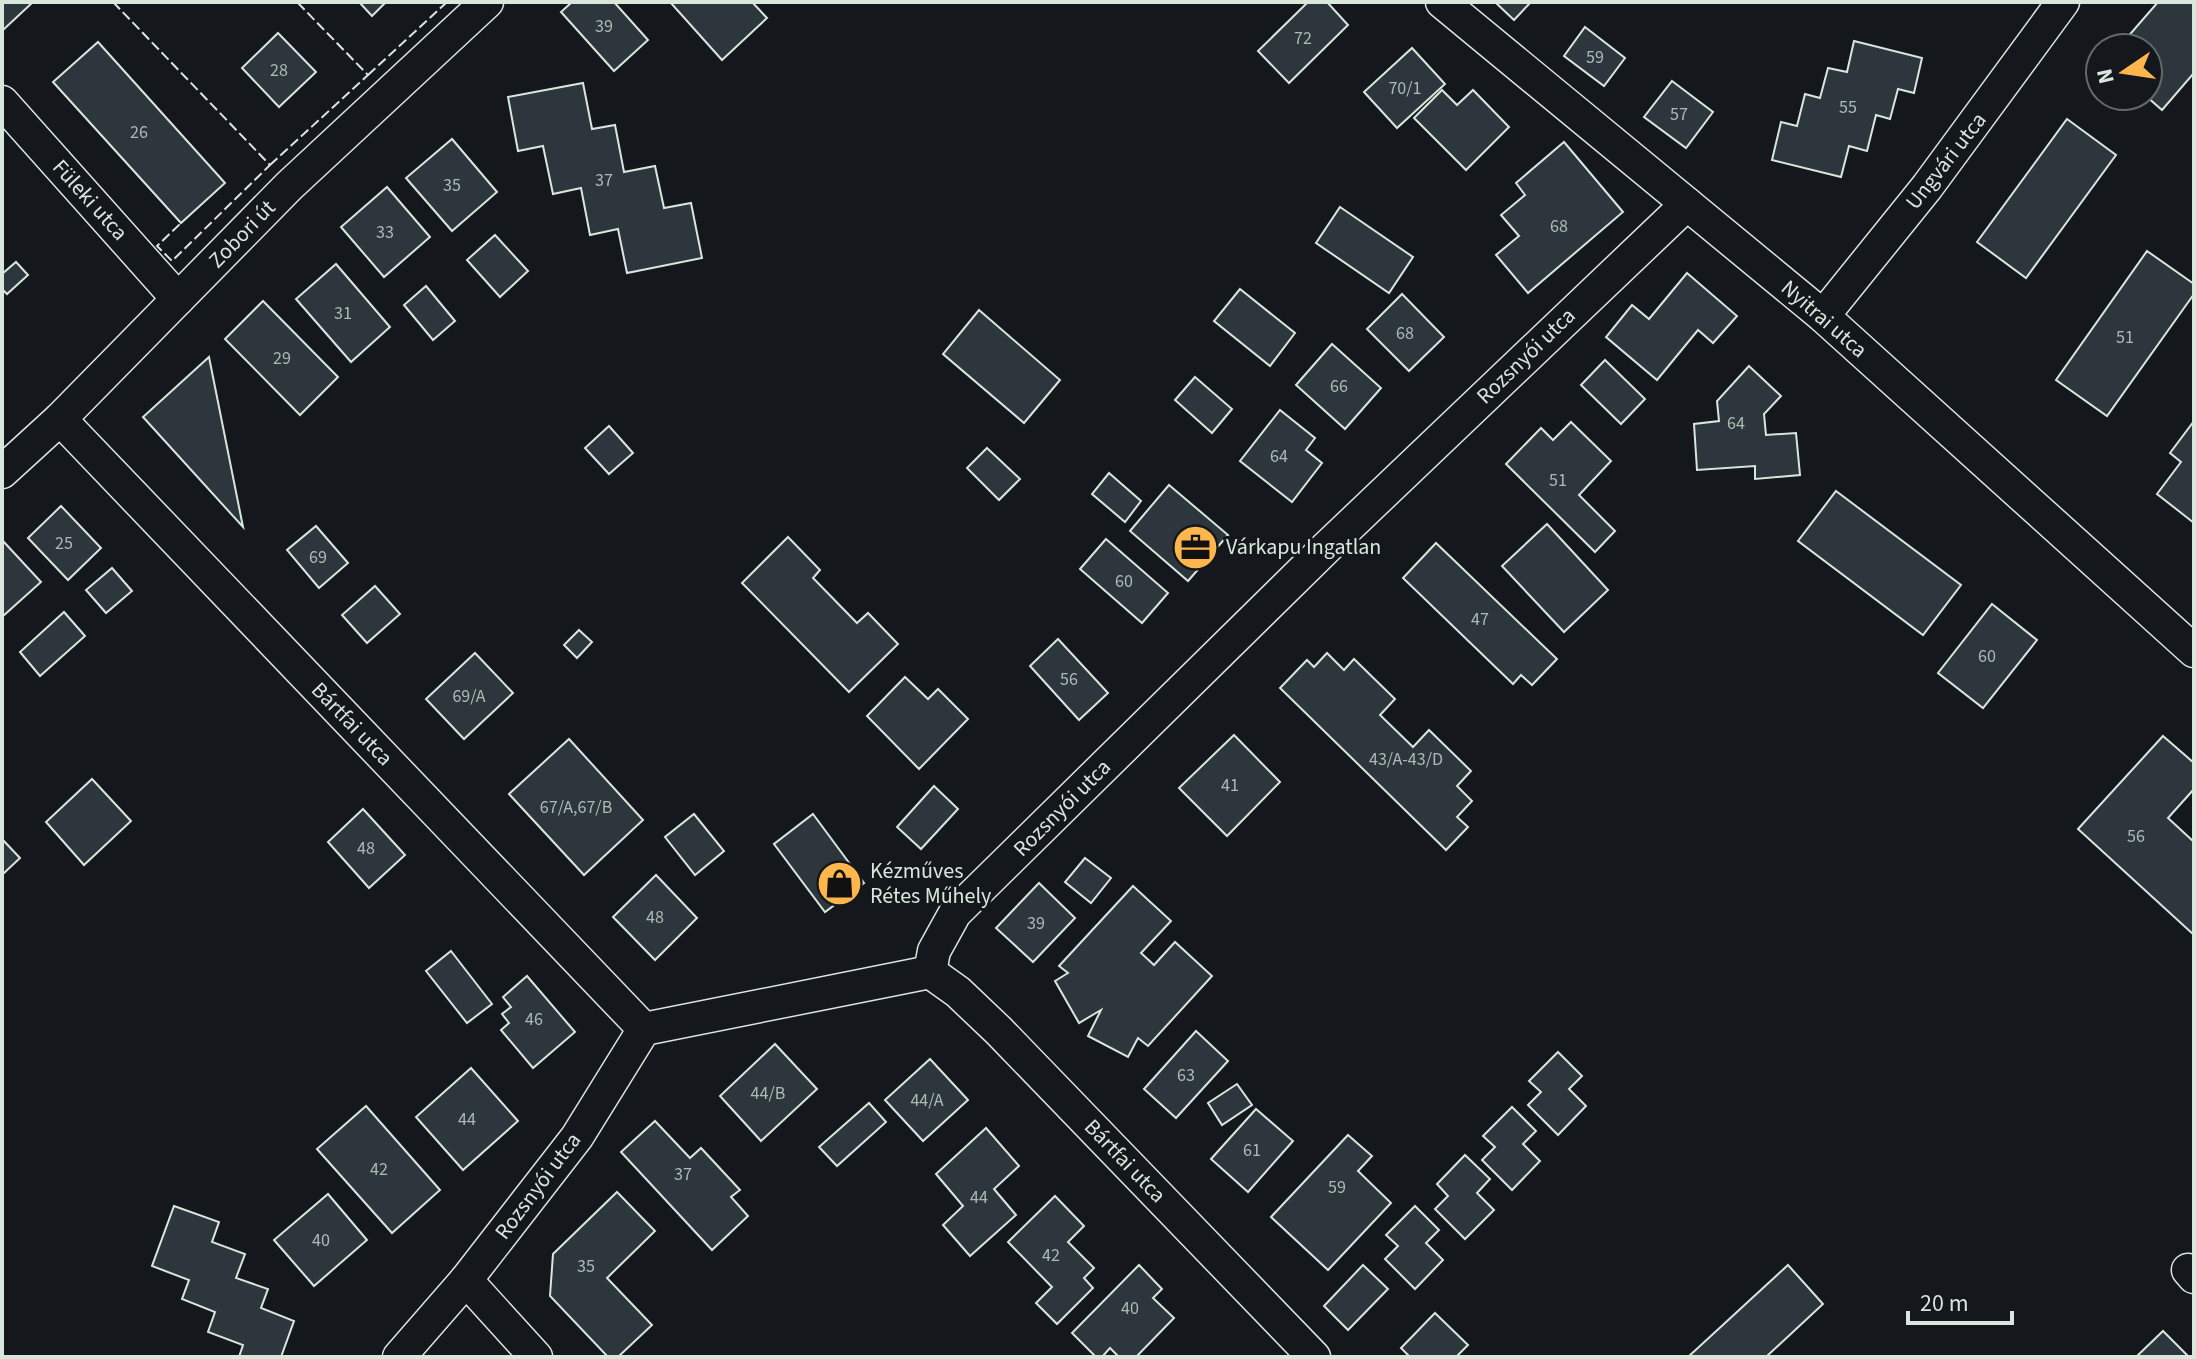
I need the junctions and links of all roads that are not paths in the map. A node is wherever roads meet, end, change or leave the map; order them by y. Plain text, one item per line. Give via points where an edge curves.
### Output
1 (487, 2) edge
2 (1442, 2) edge
3 (2063, 2) edge
4 (2, 102) edge
5 (1687, 204) junction
6 (178, 299) junction
7 (1823, 316) junction
8 (60, 419) junction
9 (2, 472) edge
10 (2194, 651) edge
11 (930, 972) junction
12 (644, 1029) junction
13 (466, 1280) junction
14 (399, 1357) edge
15 (536, 1357) edge
16 (1314, 1357) edge

1 - 6 street, Zobori út via 289,186
2 - 5 street, Nyitrai utca
3 - 7 street, Ungvári utca via 1927,187
4 - 6 street, Füleki utca
5 - 7 street, Nyitrai utca
5 - 11 street, Rozsnyói utca via 1326,548 955,913 934,951
6 - 8 street, Zobori út
7 - 10 street, Nyitrai utca
8 - 9 street, Zobori út
8 - 12 street, Bártfai utca
11 - 12 street
11 - 16 street, Bártfai utca via 999,1031
12 - 13 street, Rozsnyói utca via 577,1137
13 - 14 street, Rozsnyói utca
13 - 15 street

